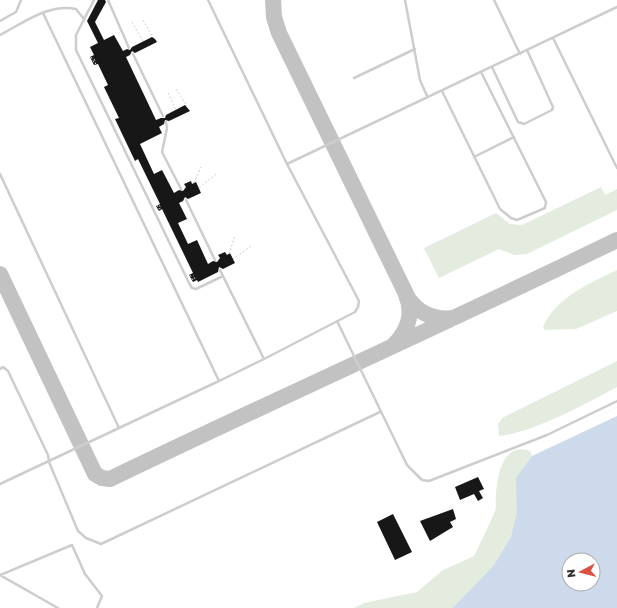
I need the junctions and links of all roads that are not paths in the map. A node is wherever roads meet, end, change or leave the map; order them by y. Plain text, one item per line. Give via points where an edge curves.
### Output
1 (21, 0) edge
2 (94, 0) edge
3 (108, 0) edge
4 (208, 0) edge
5 (405, 0) edge
6 (494, 0) edge
7 (617, 7) edge
8 (43, 13) junction
9 (84, 19) junction
10 (0, 21) edge
11 (0, 35) edge
12 (553, 38) junction
13 (129, 48) dead end
14 (415, 49) junction
15 (527, 50) junction
16 (132, 54) dead end
17 (520, 54) junction
18 (492, 67) junction
19 (482, 72) junction
20 (354, 78) dead end
21 (442, 91) junction
22 (427, 96) junction
23 (163, 116) dead end
24 (166, 122) dead end
25 (514, 137) junction
26 (474, 157) junction
27 (287, 164) junction
28 (617, 168) edge
29 (0, 174) edge
30 (181, 189) dead end
31 (186, 200) dead end
32 (215, 260) dead end
33 (220, 270) dead end
34 (223, 276) junction
35 (337, 321) junction
36 (264, 359) junction
37 (0, 369) edge
38 (220, 381) junction
39 (617, 401) edge
40 (380, 412) junction
41 (119, 428) junction
42 (49, 462) junction
43 (0, 484) edge
44 (0, 575) edge
45 (58, 608) edge
46 (97, 608) edge

1 - 10 lane via 16,12
2 - 9 lane
3 - 13 lane
4 - 27 lane
5 - 14 lane
6 - 17 lane
7 - 12 lane
8 - 9 lane via 65,7 76,9
8 - 11 lane
8 - 38 lane
9 - 34 lane via 76,35 76,50 189,283 192,288 196,288
12 - 15 lane
12 - 28 lane
14 - 20 lane
14 - 22 lane via 420,80
15 - 17 lane
15 - 18 lane via 553,107 552,110 524,124 518,122
16 - 23 lane
17 - 18 lane
18 - 19 lane
19 - 21 lane
19 - 25 lane
21 - 22 lane
21 - 26 lane
22 - 27 lane
24 - 30 lane via 162,152
25 - 26 lane
25 - 26 lane via 546,205 545,208 518,220 511,218 500,209
27 - 35 lane via 359,301 354,312
29 - 41 lane
31 - 32 lane
33 - 34 lane
34 - 36 lane
35 - 36 lane
35 - 40 lane
36 - 38 lane
37 - 42 lane via 3,367 8,371
38 - 41 lane
39 - 40 lane via 547,435 429,480 422,480 407,465
40 - 42 lane via 101,544 86,538 78,531
41 - 42 lane
42 - 43 lane
44 - 45 lane
44 - 46 lane via 72,545 85,574 102,596

